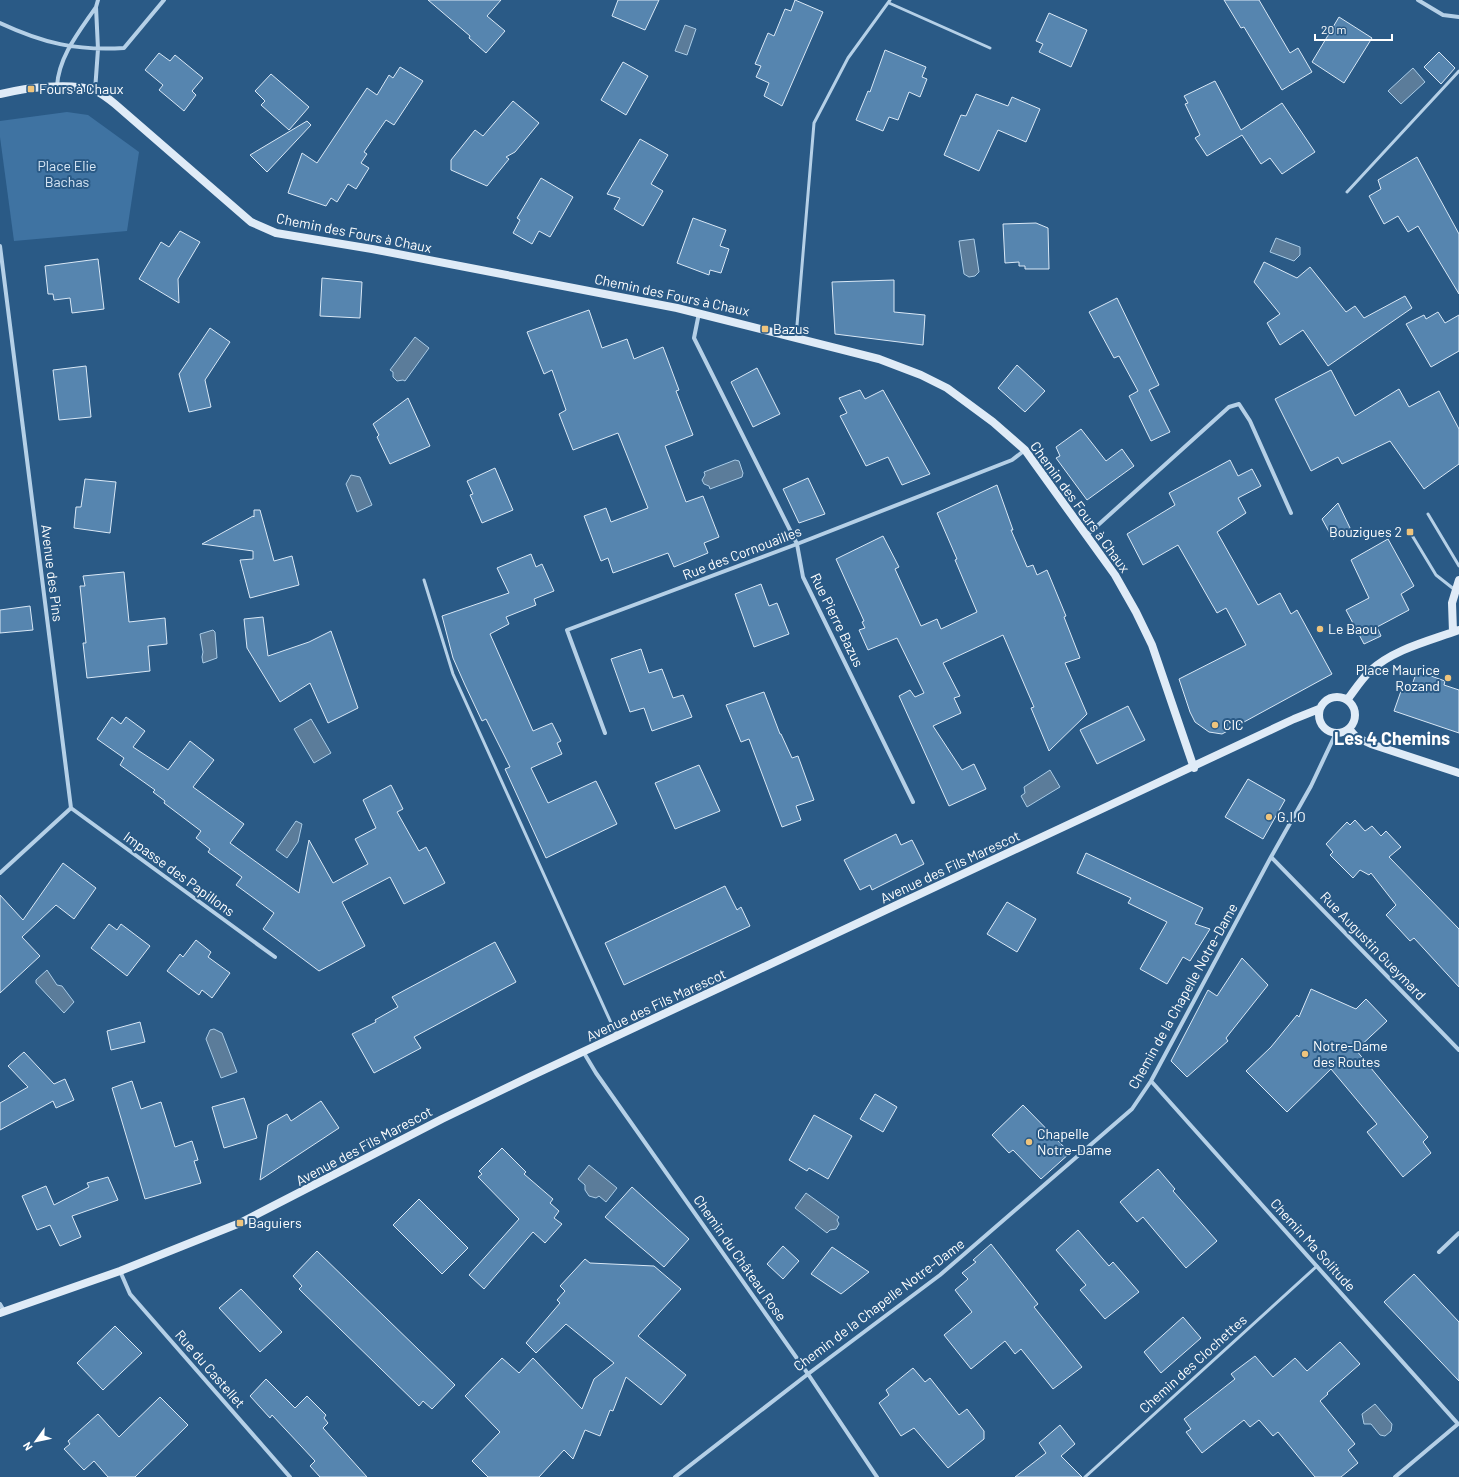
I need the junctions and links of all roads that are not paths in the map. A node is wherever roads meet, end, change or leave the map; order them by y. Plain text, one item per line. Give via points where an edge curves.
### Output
1 (98, 0) edge
2 (164, 0) edge
3 (1418, 0) edge
4 (889, 1) edge
5 (96, 7) junction
6 (1459, 17) edge
7 (0, 23) edge
8 (69, 47) junction
9 (990, 48) dead end
10 (98, 50) junction
11 (1459, 71) edge
12 (57, 87) junction
13 (95, 91) junction
14 (0, 94) edge
15 (1347, 192) dead end
16 (0, 246) edge
17 (699, 313) junction
18 (796, 337) junction
19 (1025, 450) junction
20 (1291, 513) dead end
21 (1428, 514) dead end
22 (1410, 532) dead end
23 (1087, 535) junction
24 (797, 544) junction
25 (1459, 566) edge
26 (424, 580) dead end
27 (1459, 580) edge
28 (1455, 590) junction
29 (1456, 631) edge
30 (1347, 700) junction
31 (1320, 709) junction
32 (1349, 729) junction
33 (605, 733) dead end
34 (1336, 733) junction
35 (1194, 768) junction
36 (1459, 773) edge
37 (913, 802) dead end
38 (71, 808) junction
39 (1271, 857) junction
40 (0, 873) edge
41 (275, 957) dead end
42 (618, 1037) junction
43 (1459, 1050) edge
44 (584, 1053) junction
45 (1151, 1081) junction
46 (1459, 1233) edge
47 (1439, 1252) dead end
48 (1317, 1266) junction
49 (120, 1271) junction
50 (1, 1309) edge
51 (808, 1374) junction
52 (1458, 1425) edge
53 (290, 1477) edge
54 (675, 1477) edge
55 (877, 1477) edge
56 (1085, 1477) edge
57 (1395, 1477) edge

1 - 5 street
2 - 10 street via 124,48
3 - 6 street via 1443,15
4 - 9 lane
4 - 18 lane via 848,58 814,123
5 - 8 street
5 - 10 street
7 - 8 street via 30,37
8 - 10 street
8 - 12 street via 60,65
10 - 13 street
11 - 15 lane
12 - 13 street, Chemin des Fours à Chaux via 77,87
12 - 14 street, Chemin des Fours à Chaux
13 - 17 street, Chemin des Fours à Chaux via 115,104 251,222 276,233
16 - 38 street, Avenue des Pins
17 - 18 street, Chemin des Fours à Chaux
17 - 24 street, Rue Pierre Bazus via 694,338
18 - 19 street, Chemin des Fours à Chaux via 879,359 921,374 947,388 993,422
19 - 23 street, Chemin des Fours à Chaux
19 - 24 street, Rue des Cornouailles via 1012,460
20 - 23 street via 1250,420 1239,404 1229,407
21 - 25 lane
22 - 28 lane via 1436,575
23 - 35 street, Chemin des Fours à Chaux via 1136,612 1152,645
24 - 33 street, Rue des Cornouailles via 567,630
24 - 37 street, Rue Pierre Bazus via 803,577
26 - 42 lane via 453,674
27 - 28 street
28 - 29 street via 1452,603
29 - 30 street via 1415,645 1382,663 1370,671
30 - 31 street via 1334,697 1323,703
30 - 32 street via 1352,705 1355,718
31 - 34 street via 1321,726
31 - 35 street, Avenue des Fils Marescot
32 - 34 street
32 - 36 street via 1356,737 1371,744
34 - 39 street, Chemin de la Chapelle Notre-Dame via 1311,786
35 - 42 street, Avenue des Fils Marescot
38 - 40 street
38 - 41 street, Impasse des Papillons
39 - 43 street, Rue Augustin Gueymard
39 - 45 street, Chemin de la Chapelle Notre-Dame
42 - 44 street, Avenue des Fils Marescot
44 - 49 street, Avenue des Fils Marescot via 442,1119 240,1223
44 - 51 street, Chemin du Château Rose
45 - 48 street, Chemin Ma Solitude
45 - 51 street, Chemin de la Chapelle Notre-Dame via 1132,1109 940,1276
46 - 47 street
48 - 52 street, Chemin Ma Solitude
48 - 56 lane, Chemin des Clochettes
49 - 50 street, Avenue des Fils Marescot
49 - 53 street, Rue du Castellet via 130,1294
51 - 54 street, Chemin de la Chapelle Notre-Dame
51 - 55 street, Chemin du Château Rose
52 - 57 street, Chemin Ma Solitude

